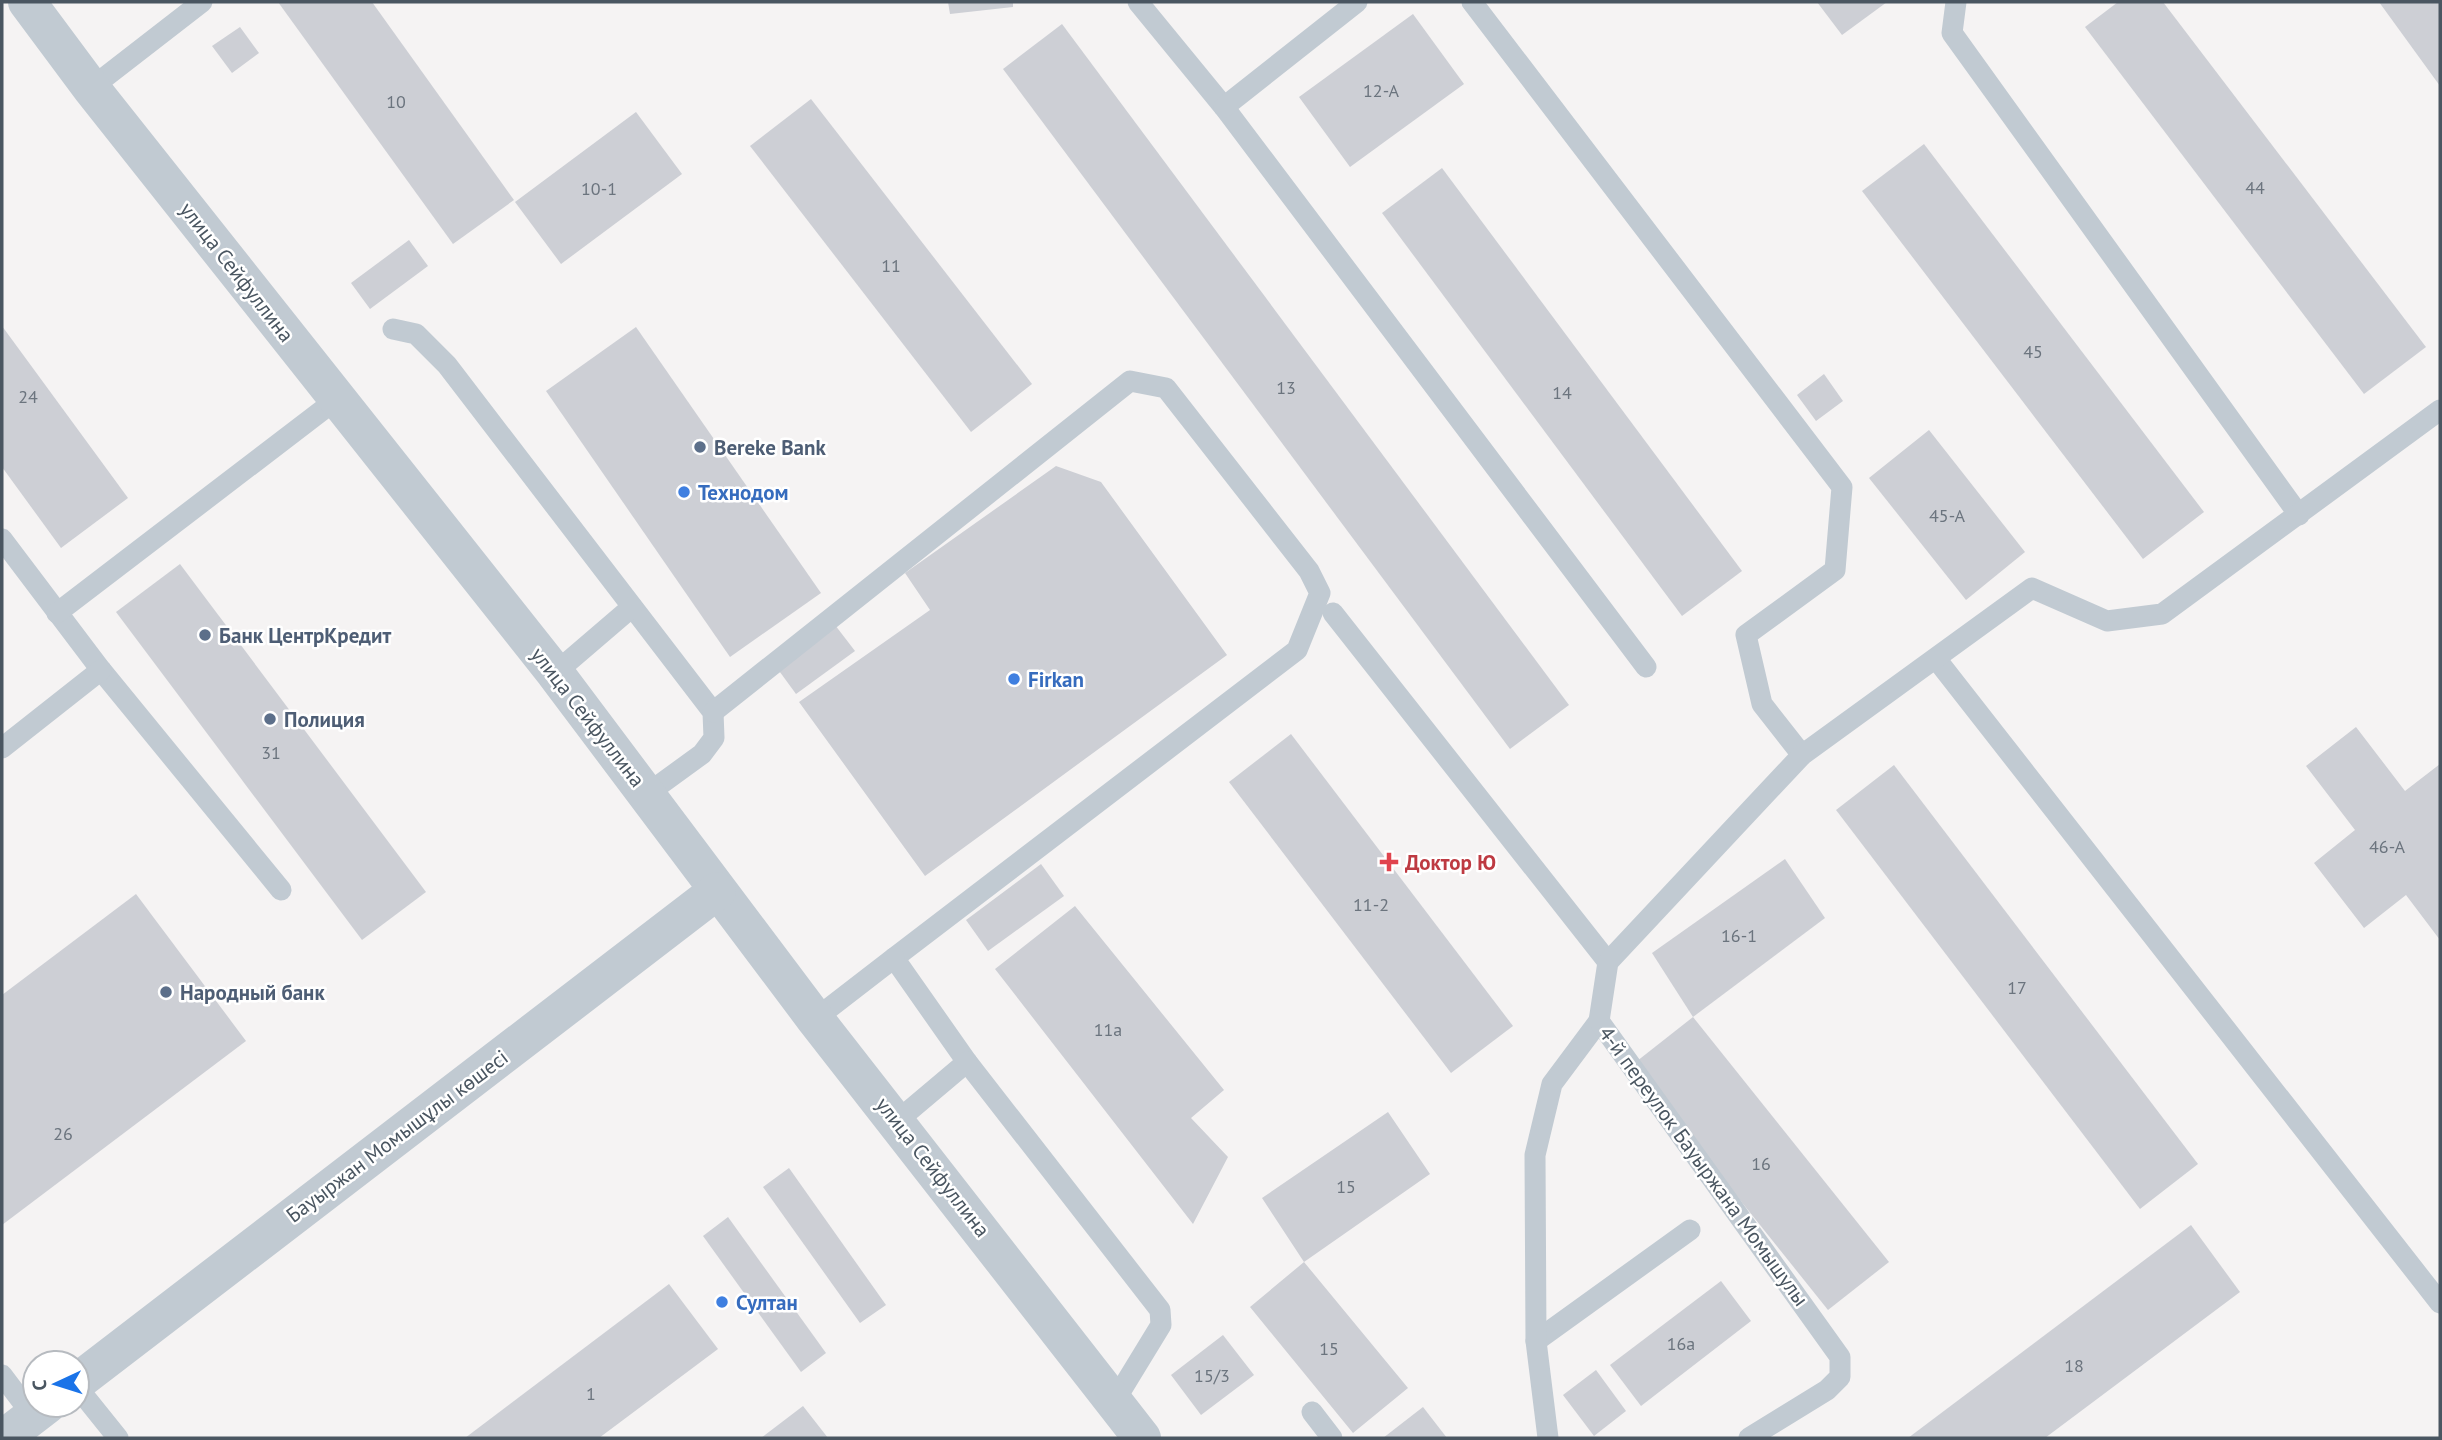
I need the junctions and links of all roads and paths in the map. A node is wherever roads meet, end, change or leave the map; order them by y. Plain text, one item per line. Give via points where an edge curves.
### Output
1 (27, 2) edge
2 (202, 2) edge
3 (1138, 2) edge
4 (1357, 2) edge
5 (1472, 2) edge
6 (1956, 2) edge
7 (92, 88) junction
8 (1224, 107) junction
9 (393, 329) dead end
10 (337, 399) junction
11 (2440, 410) edge
12 (2299, 515) junction
13 (4, 545) edge
14 (632, 607) junction
15 (57, 612) junction
16 (1334, 613) dead end
17 (1937, 660) junction
18 (1646, 667) dead end
19 (101, 670) junction
20 (555, 673) junction
21 (713, 712) junction
22 (2, 748) edge
23 (1802, 755) junction
24 (647, 794) junction
25 (281, 890) dead end
26 (717, 891) junction
27 (894, 958) junction
28 (1608, 962) junction
29 (815, 1019) junction
30 (1599, 1021) junction
31 (967, 1062) junction
32 (897, 1121) junction
33 (1690, 1230) dead end
34 (2440, 1303) edge
35 (1536, 1341) junction
36 (91, 1373) edge
37 (2, 1375) edge
38 (91, 1402) edge
39 (1114, 1402) junction
40 (1312, 1412) dead end
41 (28, 1420) edge
42 (118, 1438) edge
43 (1142, 1438) edge
44 (1332, 1438) edge
45 (1548, 1438) edge
46 (1749, 1438) edge

1 - 7 street, улица Сейфуллина
2 - 7 lane
3 - 8 lane
4 - 8 lane
5 - 23 lane via 1842,487 1835,570 1746,635 1762,704
6 - 12 lane via 1952,33
7 - 10 street, улица Сейфуллина
8 - 18 lane
9 - 14 lane via 416,334 447,365
10 - 15 lane
10 - 20 street, улица Сейфуллина
11 - 12 lane
12 - 17 lane via 2162,614 2107,621 2032,588
13 - 15 lane
14 - 20 lane
14 - 21 lane
15 - 19 lane
16 - 28 lane
17 - 23 lane
17 - 34 lane
19 - 22 lane
19 - 25 lane
20 - 24 street, улица Сейфуллина
21 - 24 lane via 714,738 702,754
21 - 27 lane via 1130,381 1166,388 1309,571 1321,593 1297,650
23 - 28 lane
24 - 26 street, улица Сейфуллина
26 - 29 street, улица Сейфуллина
26 - 36 street, Бауыржан Момышұлы көшесі
27 - 29 lane
27 - 31 lane
28 - 30 lane, 4-й переулок Бауыржана Момышулы
29 - 32 street, улица Сейфуллина
30 - 35 lane via 1552,1084 1541,1122 1535,1155
30 - 46 lane, 4-й переулок Бауыржана Момышулы via 1840,1357 1840,1377 1827,1390
31 - 32 lane
31 - 39 lane via 1160,1310 1161,1325
32 - 39 street, улица Сейфуллина
33 - 35 lane
35 - 45 lane
37 - 41 lane
38 - 42 lane
39 - 43 street, улица Сейфуллина
40 - 44 lane

